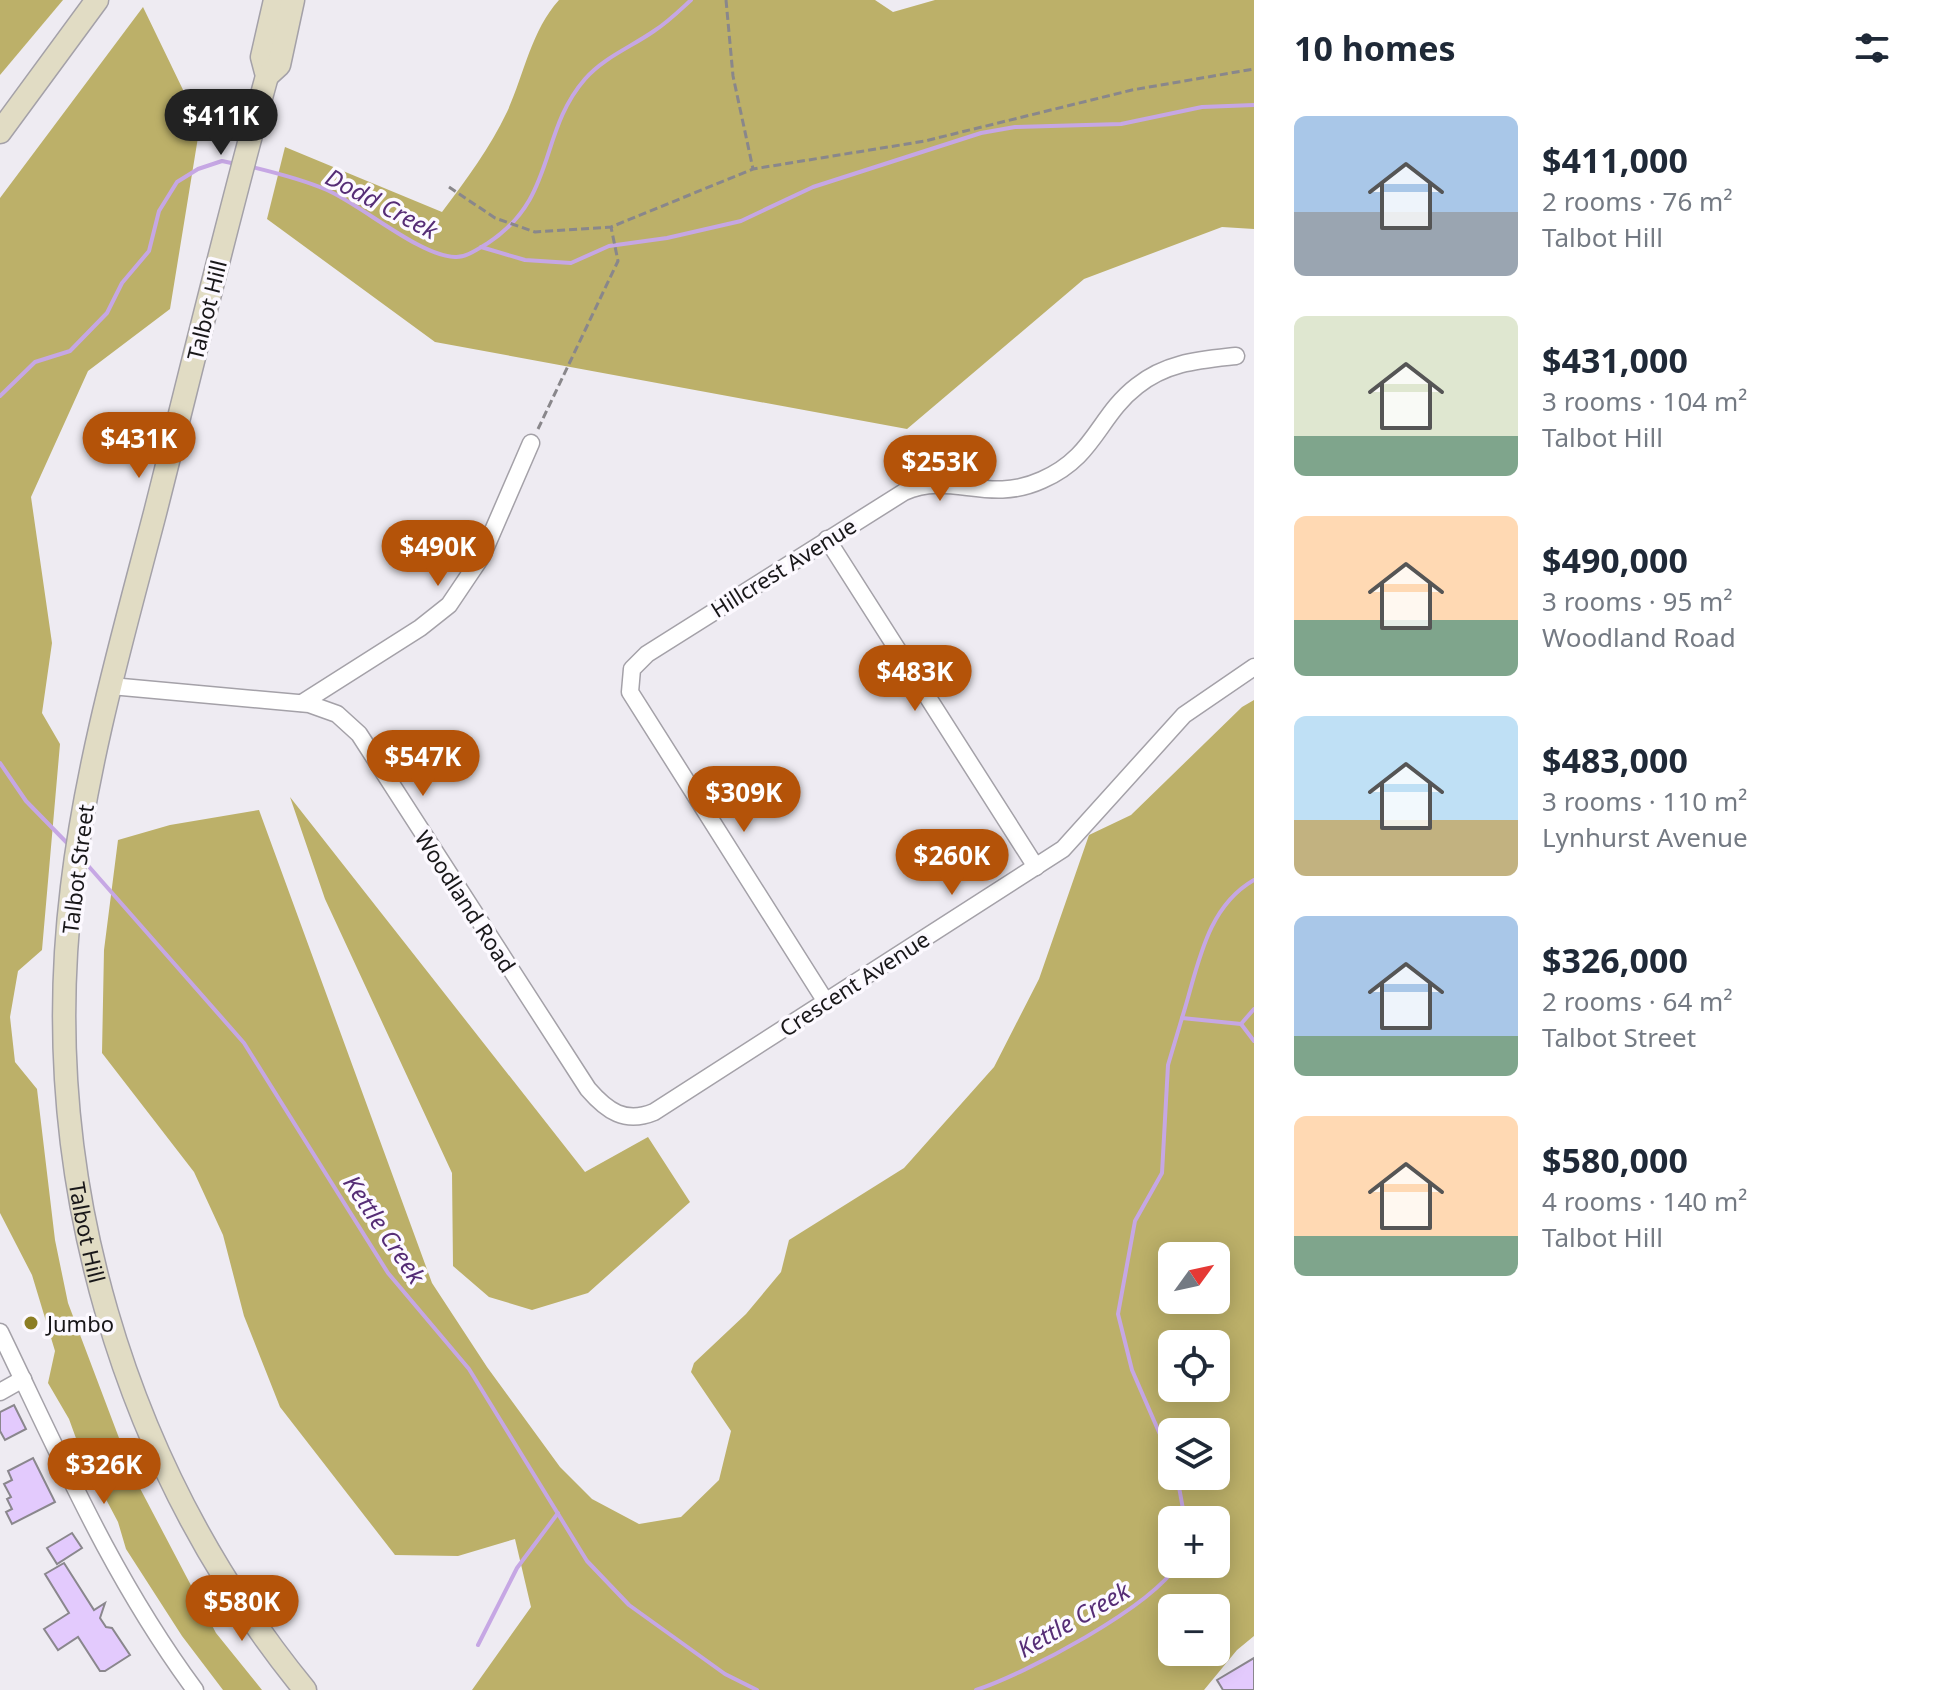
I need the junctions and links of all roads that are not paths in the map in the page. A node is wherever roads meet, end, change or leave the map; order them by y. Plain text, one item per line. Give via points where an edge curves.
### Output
1 (97, 0) edge
2 (275, 0) edge
3 (293, 0) edge
4 (267, 76) junction
5 (0, 132) edge
6 (1236, 356) dead end
7 (531, 443) road end
8 (827, 539) junction
9 (1254, 667) edge
10 (111, 686) junction
11 (302, 703) junction
12 (90, 778) joint
13 (1036, 867) junction
14 (66, 961) joint
15 (826, 1002) junction
16 (619, 1116) joint
17 (0, 1332) edge
18 (23, 1379) junction
19 (0, 1392) edge
20 (195, 1690) edge
21 (305, 1690) edge

1 - 5 main road
2 - 4 main road, Talbot Hill via 262,57
3 - 4 main road, Talbot Hill via 279,65
4 - 10 main road, Talbot Hill
6 - 8 street, Hillcrest Avenue via 1183,363 1151,376 1124,398 1089,447 1040,481 994,492 923,485
7 - 11 street via 482,556 449,605
8 - 13 street
8 - 15 street, Hillcrest Avenue via 647,654 629,676 630,692
9 - 13 street, Crescent Avenue via 1184,715 1072,841
10 - 11 street, Woodland Road
10 - 12 main road, Talbot Hill
11 - 16 street, Woodland Road via 337,714 359,734 588,1089
12 - 14 main road, Talbot Street via 74,869
13 - 15 street, Crescent Avenue
14 - 21 main road, Talbot Hill via 64,1068 70,1137 88,1247 124,1370 198,1531 242,1604
15 - 16 street, Crescent Avenue via 654,1112
17 - 18 street
18 - 19 street
18 - 20 street via 107,1556

